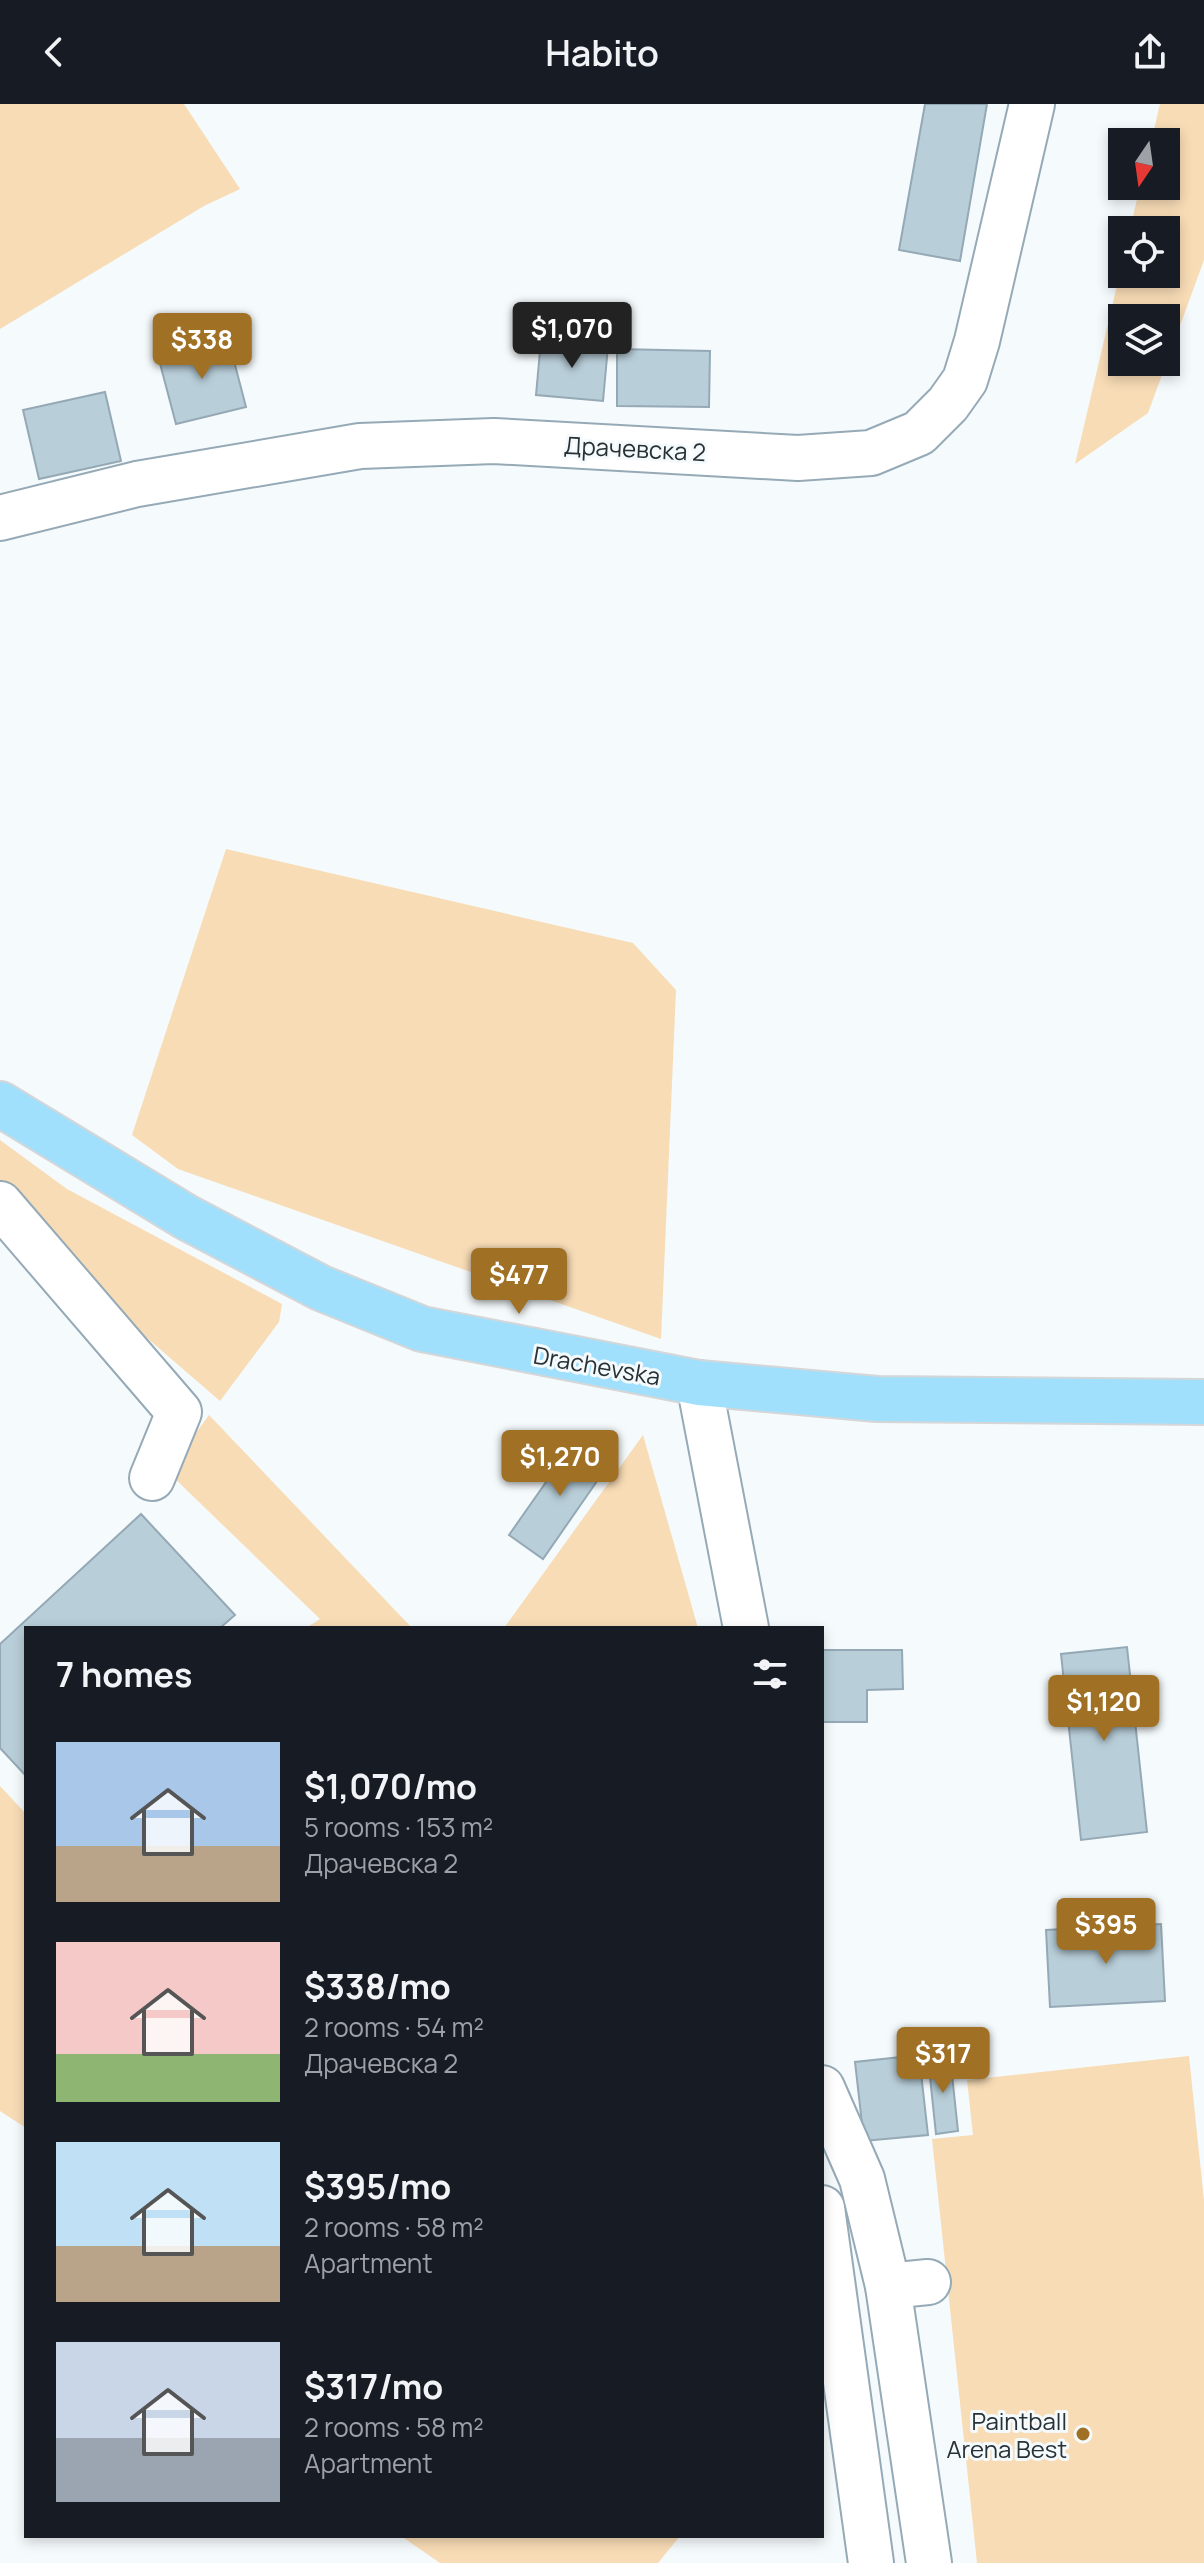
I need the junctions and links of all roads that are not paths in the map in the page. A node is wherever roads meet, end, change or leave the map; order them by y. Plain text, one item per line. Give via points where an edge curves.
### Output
1 (1032, 104) edge
2 (0, 518) edge
3 (0, 1104) edge
4 (0, 1204) edge
5 (699, 1383) junction
6 (1204, 1402) edge
7 (152, 1478) dead end
8 (746, 1626) edge
9 (824, 2093) edge
10 (824, 2222) edge
11 (871, 2563) edge
12 (929, 2563) edge

1 - 2 street, Драчевска 2 via 965,380 919,433 871,453 798,458 494,441 360,446 137,484
3 - 5 main road, Drachevska via 186,1217 321,1288 422,1329
4 - 7 street via 179,1412
5 - 6 main road, Drachevska via 877,1399
5 - 8 street
9 - 12 street via 908,2284
10 - 11 street

